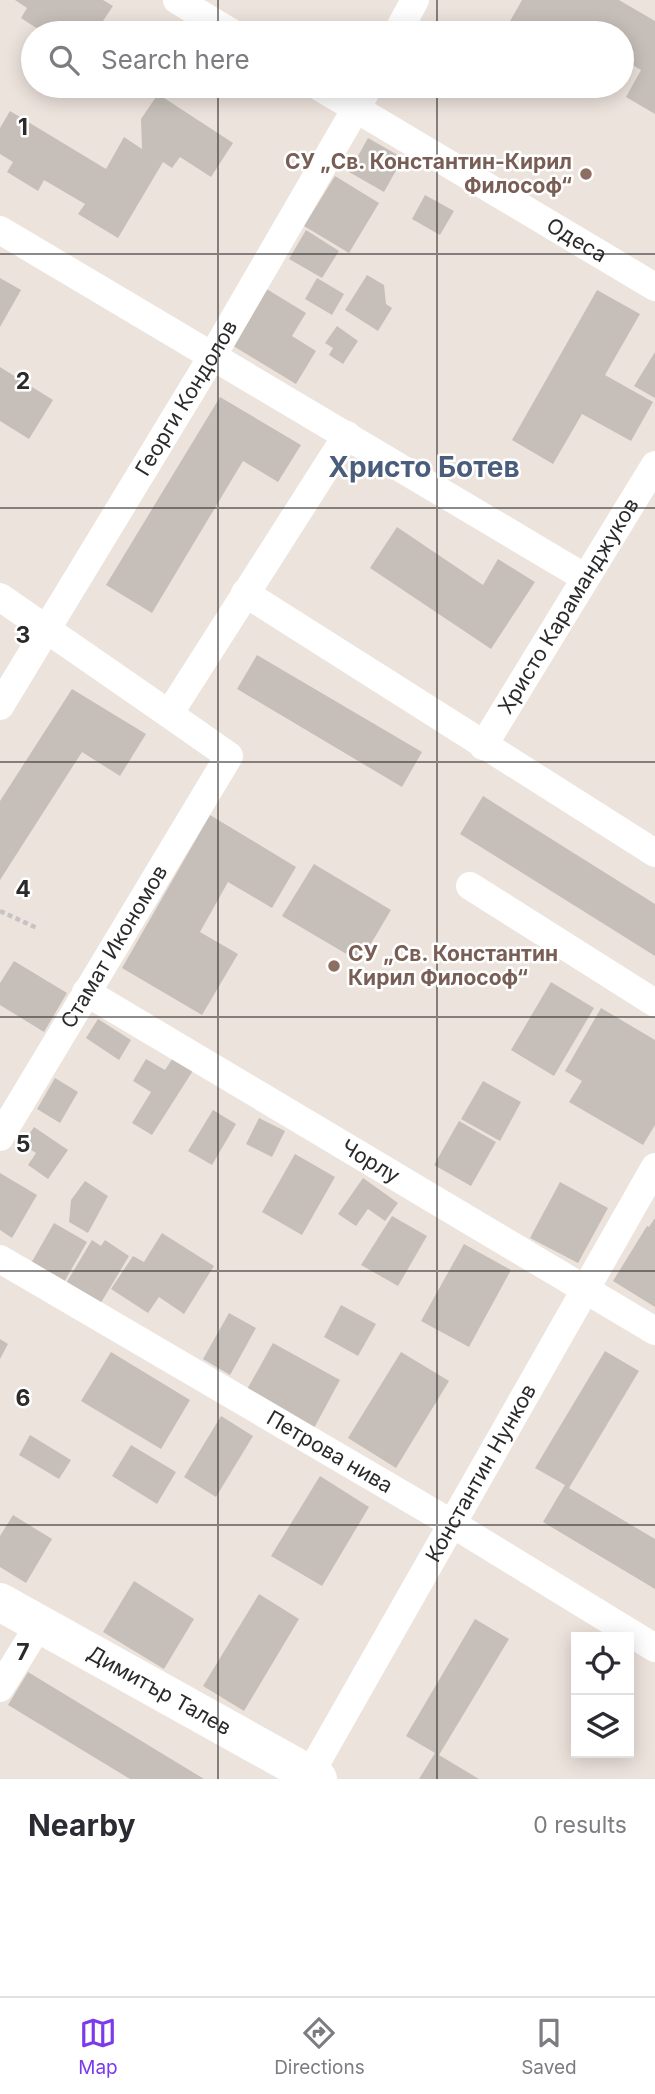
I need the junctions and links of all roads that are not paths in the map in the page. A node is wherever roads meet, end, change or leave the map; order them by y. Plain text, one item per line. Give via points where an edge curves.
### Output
1 (177, 0) edge
2 (415, 0) edge
3 (212, 21) edge
4 (404, 21) edge
5 (363, 98) edge
6 (0, 230) edge
7 (655, 287) edge
8 (214, 355) junction
9 (346, 435) junction
10 (655, 465) edge
11 (584, 577) junction
12 (245, 593) junction
13 (0, 597) edge
14 (47, 629) junction
15 (0, 706) edge
16 (169, 714) junction
17 (483, 746) junction
18 (655, 853) edge
19 (470, 886) dead end
20 (86, 992) junction
21 (655, 1003) edge
22 (0, 1137) edge
23 (655, 1167) edge
24 (0, 1259) edge
25 (583, 1289) junction
26 (655, 1331) edge
27 (451, 1522) junction
28 (0, 1602) edge
29 (39, 1625) junction
30 (655, 1648) edge
31 (0, 1688) edge
32 (311, 1778) edge

1 - 3 street
2 - 4 street
5 - 7 street, Одеса
5 - 8 street, Георги Кондолов
6 - 8 street
8 - 9 street
8 - 14 street, Георги Кондолов
9 - 11 street
9 - 12 street
10 - 11 street, Христо Караманджуков
11 - 17 street, Христо Караманджуков
12 - 16 street
12 - 17 street
13 - 14 street
14 - 15 street, Георги Кондолов
14 - 16 street
16 - 20 street, Стамат Икономов via 229,756
17 - 18 street
19 - 21 street
20 - 22 street, Стамат Икономов
20 - 25 street, Чорлу
23 - 25 street, Константин Нунков
24 - 27 street, Петрова нива
25 - 26 street, Чорлу
25 - 27 street, Константин Нунков
27 - 30 street, Петрова нива
27 - 32 street, Константин Нунков
28 - 29 street, Димитър Талев
29 - 31 street
29 - 32 street, Димитър Талев

